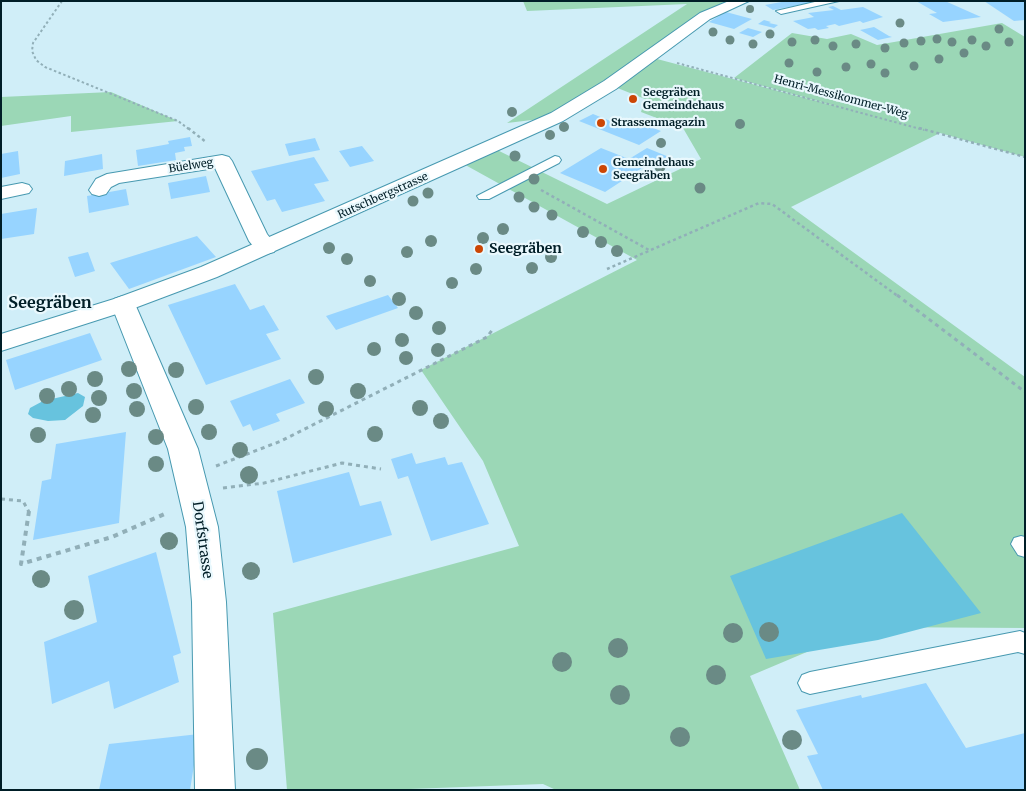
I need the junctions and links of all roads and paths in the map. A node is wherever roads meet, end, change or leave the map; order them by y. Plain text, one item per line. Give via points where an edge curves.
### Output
1 (62, 1) edge
2 (742, 1) edge
3 (835, 1) edge
4 (781, 12) dead end
5 (652, 56) junction
6 (1025, 157) edge
7 (555, 160) dead end
8 (222, 161) junction
9 (520, 178) junction
10 (22, 189) dead end
11 (99, 190) dead end
12 (1, 193) edge
13 (484, 196) dead end
14 (266, 247) junction
15 (650, 250) junction
16 (607, 269) dead end
17 (123, 304) junction
18 (493, 329) dead end
19 (1, 343) edge
20 (1025, 392) edge
21 (381, 470) dead end
22 (193, 486) junction
23 (1, 499) edge
24 (1025, 644) edge
25 (810, 684) dead end
26 (215, 790) edge

1 - 8 path via 33,43 36,60 178,121 198,134
2 - 5 street, Rutschbergstrasse via 705,16
3 - 4 lane
5 - 6 path, Henri-Messikommer-Weg
5 - 14 street, Rutschbergstrasse via 557,117
7 - 9 lane
8 - 11 street, Büelweg via 114,178 103,183
8 - 14 street, Büelweg via 257,236
9 - 13 lane
9 - 15 path
10 - 12 street
14 - 17 street, Rutschbergstrasse
15 - 16 path
15 - 20 path via 759,203 772,204
17 - 19 street, Rutschbergstrasse
17 - 22 street, Dorfstrasse via 183,449
18 - 22 path via 487,337
21 - 22 path via 342,463 264,483 218,489
22 - 23 path via 112,537 21,564 29,510 22,501
22 - 26 street, Dorfstrasse via 203,535 209,602
24 - 25 lane via 1020,641

